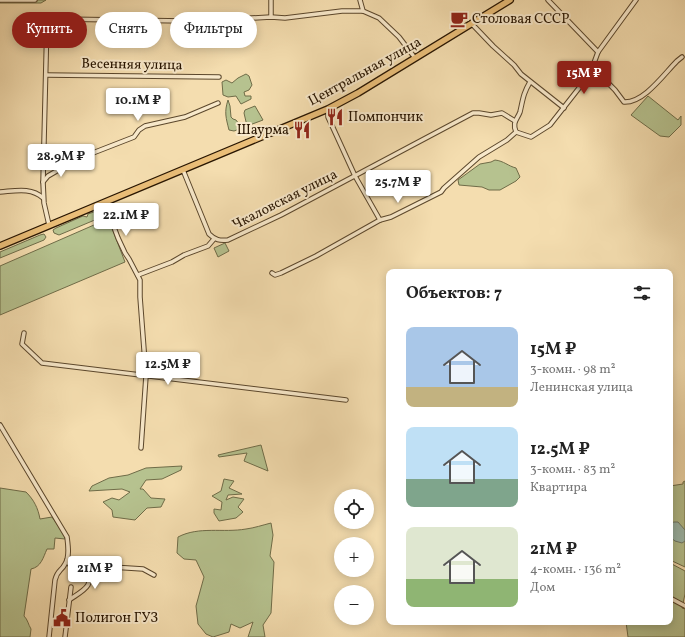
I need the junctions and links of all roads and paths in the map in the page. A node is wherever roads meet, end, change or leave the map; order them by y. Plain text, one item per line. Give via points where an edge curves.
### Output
1 (0, 0) edge
2 (35, 0) edge
3 (271, 0) edge
4 (360, 0) edge
5 (510, 0) edge
6 (548, 0) edge
7 (636, 0) edge
8 (363, 11) junction
9 (271, 17) junction
10 (472, 24) junction
11 (598, 52) junction
12 (682, 57) dead end
13 (415, 58) junction
14 (594, 69) junction
15 (46, 75) junction
16 (219, 77) dead end
17 (530, 82) junction
18 (218, 103) dead end
19 (564, 108) junction
20 (328, 109) junction
21 (515, 120) junction
22 (516, 132) junction
23 (183, 170) junction
24 (355, 176) junction
25 (43, 182) junction
26 (0, 192) edge
27 (43, 198) junction
28 (106, 202) junction
29 (380, 220) junction
30 (50, 225) junction
31 (214, 239) junction
32 (0, 246) edge
33 (272, 273) dead end
34 (138, 275) junction
35 (24, 333) dead end
36 (146, 376) junction
37 (346, 400) dead end
38 (0, 425) edge
39 (141, 448) dead end
40 (67, 560) junction
41 (90, 564) junction
42 (154, 575) dead end
43 (71, 587) dead end
44 (69, 600) junction
45 (673, 600) edge
46 (685, 606) edge
47 (49, 637) edge
48 (65, 637) edge

1 - 2 street
3 - 9 street
4 - 8 street
5 - 10 main road, Центральная улица
6 - 11 street
7 - 11 street
8 - 9 street
8 - 13 street via 379,18 399,37
9 - 15 street via 184,21 47,20
10 - 13 main road, Центральная улица
10 - 17 street
11 - 14 street
12 - 14 street via 638,100 630,102 624,102 616,90
13 - 20 main road, Центральная улица
14 - 19 street
15 - 16 street, Весенняя улица
15 - 25 street
17 - 19 street
17 - 21 street via 523,94 520,113
18 - 25 street via 185,117 145,126 134,137 80,158 73,165 48,176
19 - 22 street via 550,126 536,135 531,137
20 - 23 main road, Центральная улица
20 - 24 street via 328,117
21 - 22 street
21 - 24 street, Чкаловская улица via 502,113 473,113
22 - 29 street via 479,157 441,192
23 - 28 main road, Центральная улица
23 - 31 street via 205,226
24 - 29 street
24 - 31 street, Чкаловская улица via 249,231 228,240
25 - 27 street
26 - 27 street via 23,190 35,192
27 - 30 street
28 - 30 main road, Центральная улица
28 - 34 street via 118,238
29 - 33 street via 282,273
30 - 32 main road, Центральная улица
31 - 34 street via 208,246
34 - 36 street
35 - 36 street via 22,344 42,363
36 - 37 street
36 - 39 street
38 - 40 street via 67,537
40 - 41 street via 77,568
40 - 47 street via 57,572 55,580
41 - 42 street via 143,569
41 - 44 street via 91,577 88,587
43 - 44 street
44 - 48 street
45 - 46 street

